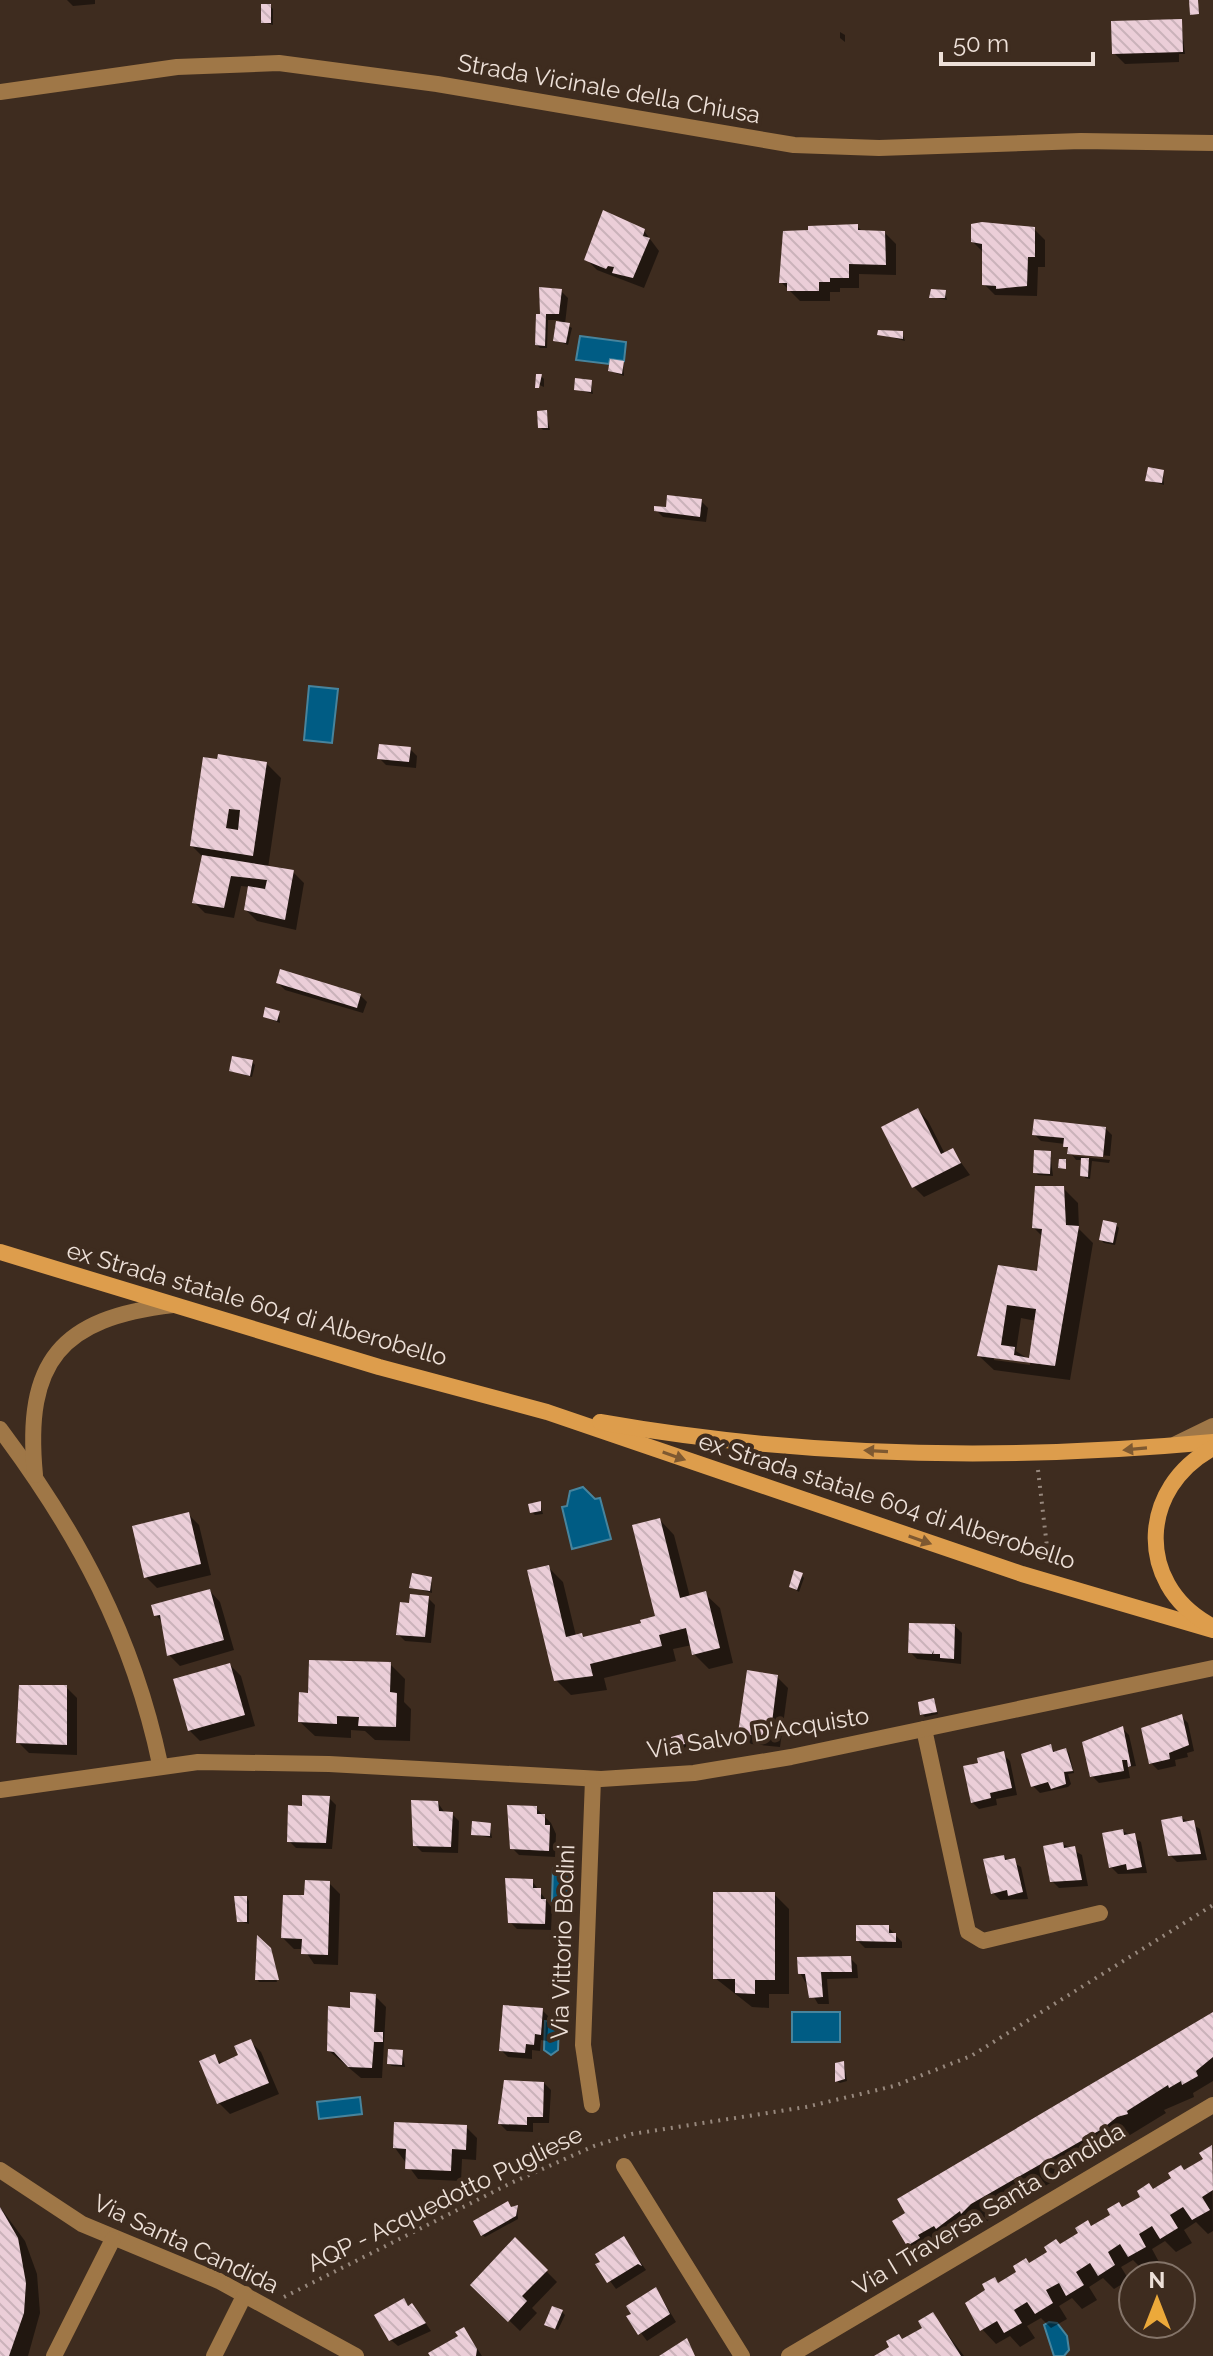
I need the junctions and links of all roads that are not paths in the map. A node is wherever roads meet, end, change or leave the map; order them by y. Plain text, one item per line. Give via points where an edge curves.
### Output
1 (0, 92) edge
2 (1213, 143) edge
3 (0, 1252) edge
4 (174, 1305) junction
5 (547, 1412) junction
6 (1213, 1426) edge
7 (0, 1429) edge
8 (1213, 1442) edge
9 (1175, 1445) junction
10 (1213, 1448) edge
11 (36, 1478) junction
12 (1213, 1628) edge
13 (1213, 1668) edge
14 (924, 1729) junction
15 (160, 1764) junction
16 (593, 1779) junction
17 (0, 1790) edge
18 (1100, 1913) dead end
19 (592, 2105) dead end
20 (1213, 2105) edge
21 (624, 2166) dead end
22 (0, 2170) edge
23 (113, 2239) junction
24 (245, 2294) junction
25 (54, 2356) edge
26 (214, 2356) edge
27 (356, 2356) edge
28 (742, 2356) edge
29 (789, 2356) edge

1 - 2 street, Strada Vicinale della Chiusa via 177,67 279,63 437,84 794,145
3 - 4 main road, ex Strada statale 604 di Alberobello
4 - 5 main road, ex Strada statale 604 di Alberobello
4 - 11 street via 100,1319 56,1353 35,1410
9 -> 5 main road, ex Strada statale 604 di Alberobello via 1036,1455 798,1447 664,1433
5 -> 12 main road, ex Strada statale 604 di Alberobello via 1047,1582
6 - 9 street
7 - 11 street
8 - 9 main road, ex Strada statale 604 di Alberobello
10 - 12 main road via 1164,1493 1154,1531 1169,1584 1185,1606
11 - 15 street via 91,1566 145,1699
13 - 14 street, Via Salvo D'Acquisto
14 - 16 street, Via Salvo D'Acquisto via 694,1773
14 - 18 street via 968,1932 983,1941
15 - 16 street, Via Salvo D'Acquisto via 329,1764
15 - 17 street, Via Salvo D'Acquisto
16 - 19 street, Via Vittorio Bodini via 583,2045
20 - 29 street, Via I Traversa Santa Candida
21 - 28 street
22 - 23 street, Via Santa Candida via 49,2205
23 - 24 street, Via Santa Candida
23 - 25 street
24 - 26 street
24 - 27 street, Via Santa Candida

